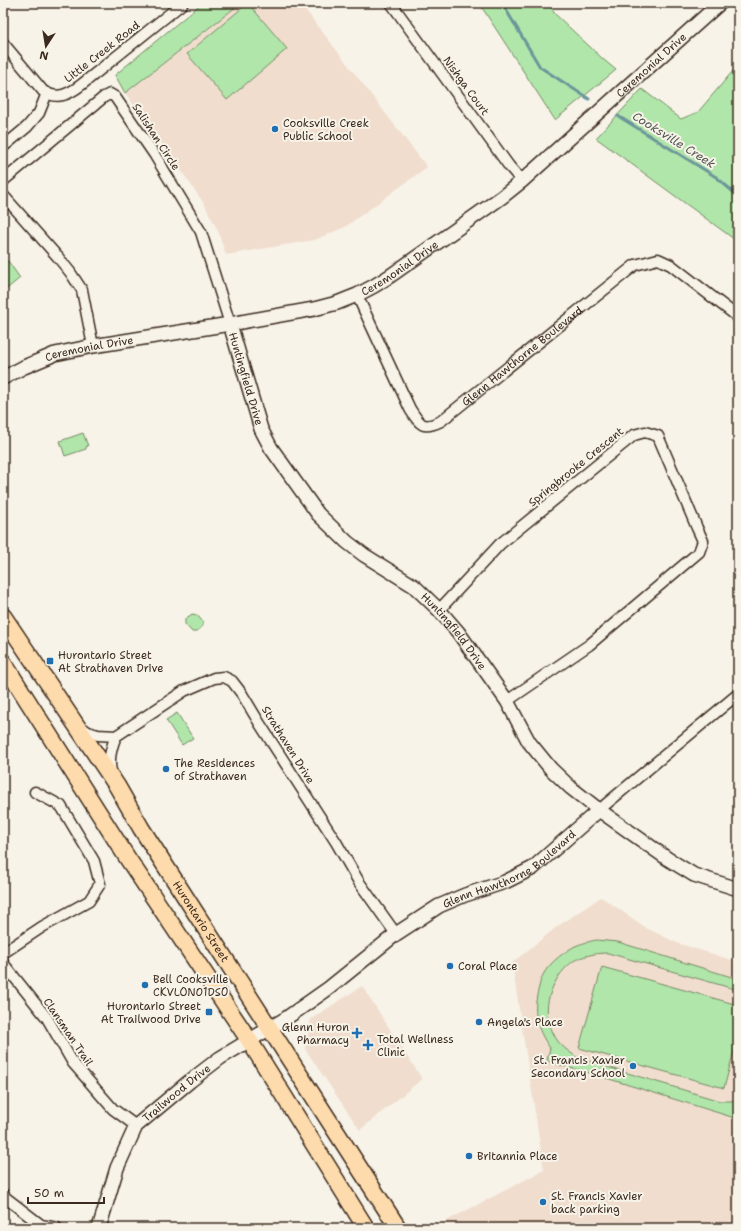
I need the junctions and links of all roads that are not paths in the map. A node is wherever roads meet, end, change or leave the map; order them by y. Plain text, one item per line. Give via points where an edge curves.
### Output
1 (183, 3) edge
2 (391, 3) edge
3 (720, 3) edge
4 (3, 43) edge
5 (50, 94) junction
6 (3, 147) edge
7 (3, 181) edge
8 (522, 181) junction
9 (3, 196) edge
10 (357, 295) junction
11 (738, 318) edge
12 (230, 324) junction
13 (93, 346) junction
14 (3, 378) edge
15 (440, 610) junction
16 (3, 616) edge
17 (3, 662) edge
18 (738, 694) edge
19 (506, 701) junction
20 (75, 723) junction
21 (116, 736) junction
22 (117, 786) junction
23 (35, 792) dead end
24 (599, 810) junction
25 (738, 889) edge
26 (396, 934) junction
27 (3, 953) edge
28 (3, 963) edge
29 (270, 1028) junction
30 (249, 1040) junction
31 (136, 1126) junction
32 (3, 1194) edge
33 (56, 1228) edge
34 (99, 1228) edge
35 (366, 1228) edge
36 (398, 1228) edge

1 - 5 street, Little Creek Road via 71,92 62,95
2 - 8 street, Nishga Court
3 - 8 street, Ceremonial Drive
4 - 5 street via 37,85
5 - 6 street via 39,113
7 - 12 street, Salishan Circle via 104,97 110,94 115,97 154,154 201,232
8 - 10 street, Ceremonial Drive via 396,272
9 - 13 street via 57,256 82,290
10 - 11 street, Glenn Hawthorne Boulevard via 410,409 422,425 430,426 441,421 635,264 658,259 671,265
10 - 12 street, Ceremonial Drive via 314,309
12 - 13 street, Ceremonial Drive
12 - 15 street, Huntingfield Drive via 262,429 271,448 318,514 332,530 364,556 414,586
13 - 14 street, Ceremonial Drive via 55,354
15 - 19 street, Huntingfield Drive
15 - 19 street, Springbrooke Crescent via 500,544 634,435 645,432 658,436 704,541 699,552 589,645
16 - 20 main road, Hurontario Street
17 - 30 main road via 128,859
18 - 24 street, Glenn Hawthorne Boulevard
19 - 24 street, Huntingfield Drive via 529,742 551,769
20 - 21 street via 88,732
20 - 22 main road, Hurontario Street
21 - 22 street via 109,768
21 - 26 street, Strathaven Drive via 184,691 214,678 224,677 232,681 359,882
22 - 29 main road, Hurontario Street via 140,828
23 - 27 street via 61,806 94,861 100,884 89,901 42,927
24 - 25 street, Huntingfield Drive via 694,875
24 - 26 street, Glenn Hawthorne Boulevard via 533,868 505,882 438,906
26 - 29 street, Glenn Hawthorne Boulevard via 343,978
28 - 31 street, Clansman Trail via 47,1018 73,1063 113,1109
29 - 30 street, Trailwood Drive
29 - 36 main road, Hurontario Street
30 - 31 street, Trailwood Drive via 196,1076
30 - 35 main road
31 - 34 street, Trailwood Drive via 117,1168
32 - 33 street via 42,1225

